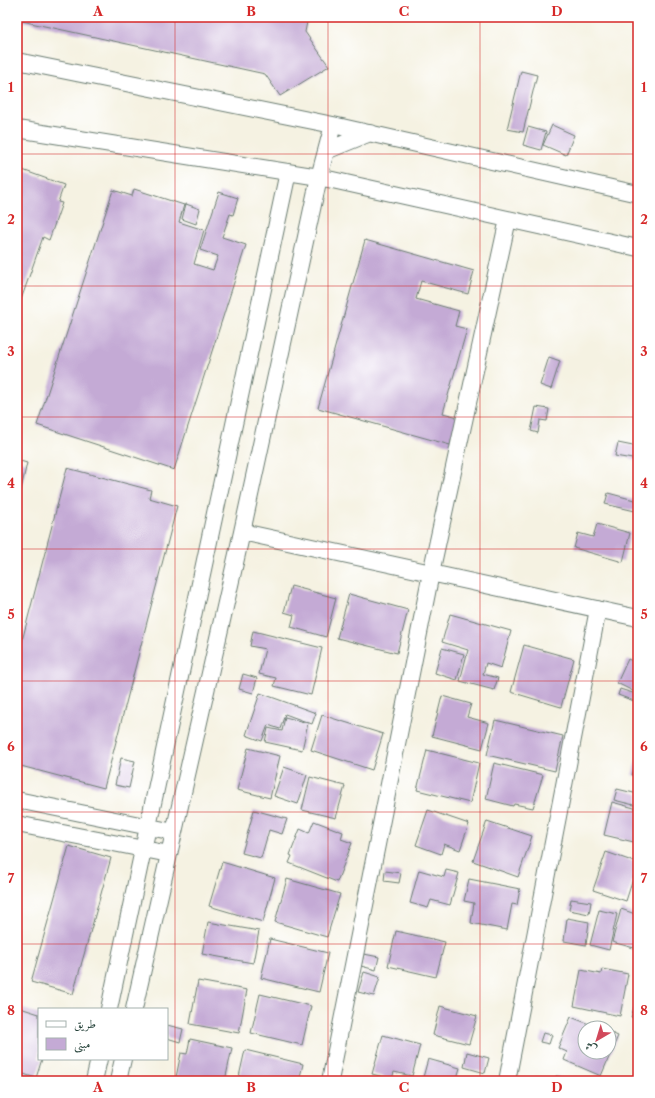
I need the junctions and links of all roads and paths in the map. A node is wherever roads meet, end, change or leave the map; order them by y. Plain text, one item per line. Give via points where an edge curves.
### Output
1 (17, 61) edge
2 (333, 125) junction
3 (17, 129) edge
4 (370, 133) junction
5 (326, 151) junction
6 (288, 172) junction
7 (319, 177) junction
8 (638, 194) edge
9 (508, 219) junction
10 (638, 248) edge
11 (242, 532) junction
12 (431, 573) junction
13 (598, 610) junction
14 (638, 618) edge
15 (17, 800) edge
16 (17, 824) edge
17 (149, 827) junction
18 (174, 832) junction
19 (144, 849) junction
20 (169, 854) junction
21 (109, 1008) edge
22 (134, 1008) edge
23 (99, 1060) edge
24 (123, 1060) edge
25 (94, 1081) edge
26 (118, 1081) edge
27 (330, 1081) edge
28 (507, 1081) edge

1 - 2 street
2 - 4 street
2 - 5 street
3 - 6 street
4 - 5 street
4 - 8 street
5 - 7 street
6 - 7 street
6 - 17 street
7 - 9 street
7 - 11 street
9 - 10 street
9 - 12 street
11 - 12 street
11 - 18 street
12 - 13 street
12 - 27 street
13 - 14 street
13 - 28 street
15 - 17 street
16 - 19 street
17 - 18 street
17 - 19 street
18 - 20 street
19 - 20 street
19 - 21 street
20 - 22 street
23 - 25 street
24 - 26 street

